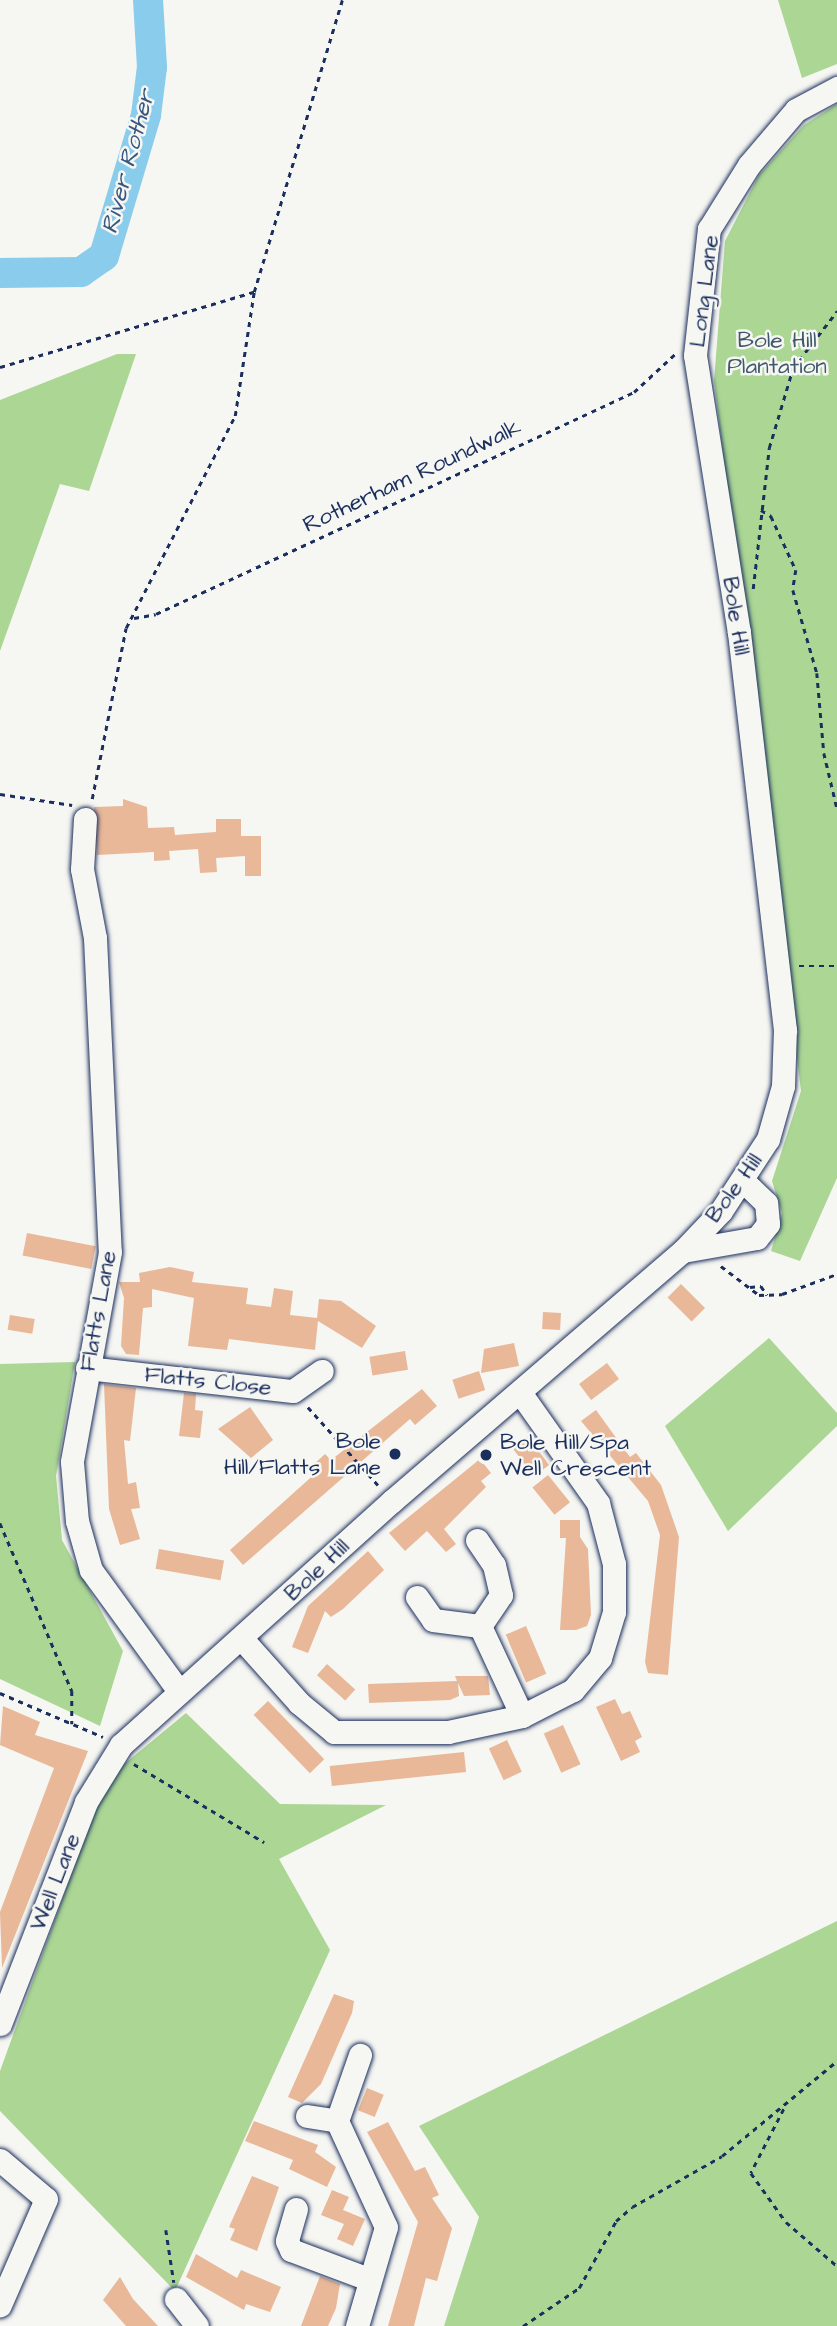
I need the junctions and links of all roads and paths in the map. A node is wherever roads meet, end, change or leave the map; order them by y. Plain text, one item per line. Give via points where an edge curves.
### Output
1 (342, 0) edge
2 (837, 88) edge
3 (254, 292) junction
4 (837, 311) edge
5 (695, 355) junction
6 (0, 367) edge
7 (696, 378) joint
8 (760, 509) junction
9 (752, 603) dead end
10 (132, 618) junction
11 (0, 794) edge
12 (837, 808) edge
13 (80, 812) junction
14 (837, 965) edge
15 (778, 970) junction
16 (743, 1181) junction
17 (718, 1249) junction
18 (683, 1251) junction
19 (837, 1274) edge
20 (749, 1287) junction
21 (767, 1295) junction
22 (88, 1368) junction
23 (321, 1371) dead end
24 (293, 1391) junction
25 (521, 1394) junction
26 (392, 1500) junction
27 (0, 1523) edge
28 (477, 1540) dead end
29 (416, 1597) dead end
30 (480, 1626) junction
31 (242, 1639) junction
32 (179, 1691) junction
33 (0, 1693) edge
34 (522, 1716) junction
35 (72, 1724) junction
36 (119, 1749) junction
37 (264, 1842) dead end
38 (0, 2024) edge
39 (360, 2055) dead end
40 (837, 2060) edge
41 (785, 2106) junction
42 (307, 2116) dead end
43 (337, 2121) junction
44 (0, 2160) edge
45 (296, 2209) dead end
46 (166, 2230) dead end
47 (837, 2266) edge
48 (368, 2279) junction
49 (176, 2299) joint
50 (0, 2305) edge
51 (197, 2326) edge
52 (358, 2326) edge
53 (523, 2326) edge

1 - 3 path
2 - 5 street, Long Lane via 796,110 748,165 709,229
3 - 6 path
3 - 10 path via 235,416
4 - 8 path via 793,368
5 - 7 street, Long Lane
5 - 10 path, Rotherham Roundwalk via 674,353 634,392 156,614
7 - 15 street, Bole Hill via 739,633
8 - 9 path
8 - 12 path via 771,516 796,570 793,590 817,673 824,753
10 - 13 path via 117,657 99,777
11 - 13 path
13 - 22 street, Flatts Lane via 87,900 96,937 111,1182 110,1252
14 - 15 path
15 - 16 street, Bole Hill via 783,1086 768,1139
16 - 17 street via 766,1203 768,1224 757,1238
16 - 18 street, Bole Hill
17 - 18 street
17 - 20 path via 720,1265
18 - 25 street, Bole Hill
19 - 21 path
20 - 21 path
20 - 21 path via 761,1286
22 - 24 street, Flatts Close
22 - 32 street, Flatts Lane via 72,1462 77,1521 98,1581
23 - 24 street, Flatts Close
24 - 26 path
25 - 26 street, Bole Hill
25 - 34 street via 598,1503 614,1564 614,1612 600,1658 573,1690
26 - 31 street, Bole Hill
27 - 35 path via 72,1691
28 - 30 street via 494,1565 501,1595
29 - 30 street via 433,1620
30 - 34 street
31 - 32 street, Bole Hill
31 - 34 street via 299,1703 334,1731 448,1732
32 - 36 street, Bole Hill
33 - 35 path
35 - 36 path
36 - 37 path
36 - 38 street, Well Lane via 86,1802
39 - 43 street
40 - 41 path
41 - 47 path via 751,2173 786,2222
41 - 53 path via 722,2156 632,2207 617,2221 579,2288
42 - 43 street
43 - 48 street via 386,2227 383,2249
44 - 50 street via 46,2199
45 - 48 street via 287,2241 292,2250
46 - 49 path
48 - 52 street via 367,2308
49 - 51 street

